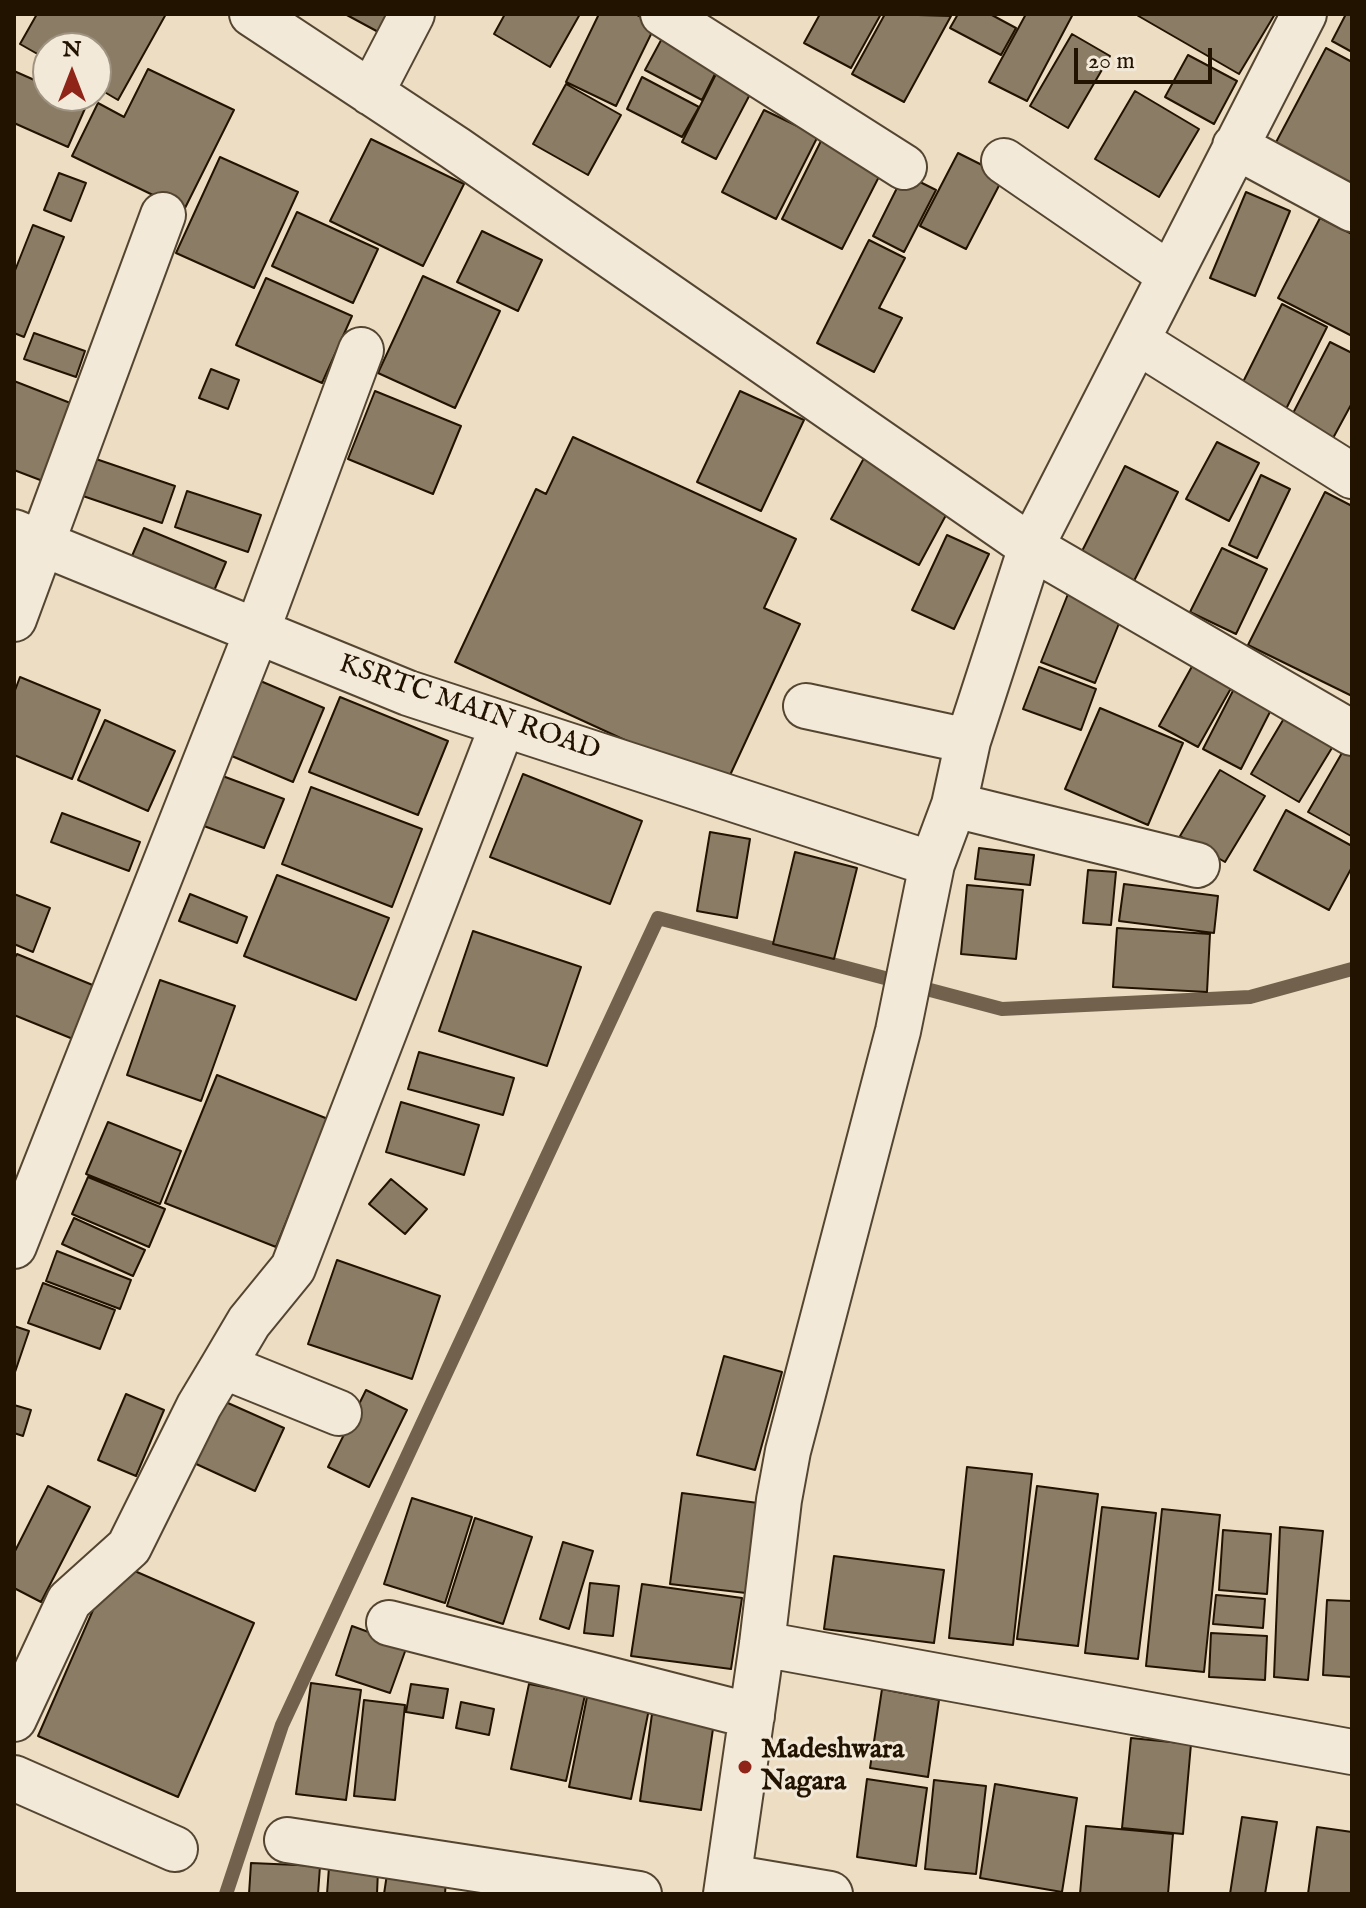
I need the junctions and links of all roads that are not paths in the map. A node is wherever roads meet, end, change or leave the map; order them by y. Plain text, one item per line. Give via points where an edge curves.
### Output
1 (252, 14) edge
2 (412, 14) edge
3 (663, 14) edge
4 (1304, 14) edge
5 (371, 93) junction
6 (1235, 146) junction
7 (1004, 161) dead end
8 (904, 167) dead end
9 (1352, 209) edge
10 (163, 215) dead end
11 (1170, 275) junction
12 (1137, 341) junction
13 (361, 350) dead end
14 (1352, 476) edge
15 (29, 537) edge
16 (1031, 547) junction
17 (14, 619) edge
18 (257, 631) junction
19 (806, 706) dead end
20 (503, 724) junction
21 (1352, 733) edge
22 (968, 741) junction
23 (954, 805) junction
24 (932, 864) junction
25 (1197, 865) dead end
26 (14, 1246) edge
27 (223, 1366) junction
28 (339, 1413) dead end
29 (389, 1623) dead end
30 (762, 1644) junction
31 (752, 1716) junction
32 (14, 1719) edge
33 (1352, 1752) edge
34 (14, 1778) edge
35 (287, 1840) dead end
36 (175, 1849) dead end
37 (728, 1885) edge
38 (639, 1894) edge
39 (830, 1894) edge

1 - 5 street
2 - 5 street
3 - 8 street
4 - 6 street
5 - 16 street
6 - 9 street
6 - 11 street
7 - 11 street
10 - 15 street
11 - 12 street
12 - 14 street
12 - 16 street
13 - 18 street
15 - 17 street
15 - 18 street, KSRTC MAIN ROAD
16 - 21 street
16 - 22 street
18 - 20 street, KSRTC MAIN ROAD via 408,693
18 - 26 street
19 - 22 street
20 - 24 street, KSRTC MAIN ROAD
20 - 27 street via 293,1268 249,1322
22 - 23 street
23 - 24 street
23 - 25 street
24 - 30 street via 898,1031 788,1451
27 - 28 street
27 - 32 street via 129,1547 69,1601
29 - 31 street
30 - 31 street
30 - 33 street
31 - 37 street
34 - 36 street
35 - 38 street
37 - 39 street

